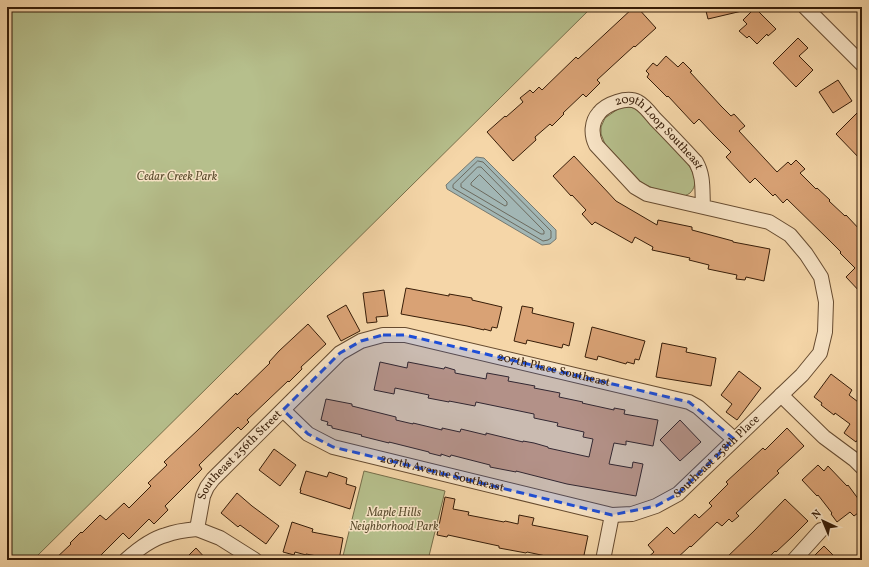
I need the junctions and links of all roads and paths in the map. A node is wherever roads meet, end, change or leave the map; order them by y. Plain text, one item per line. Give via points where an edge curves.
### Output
1 (805, 7) edge
2 (862, 64) edge
3 (703, 206) junction
4 (825, 332) joint
5 (361, 341) joint
6 (781, 395) junction
7 (283, 410) junction
8 (734, 439) junction
9 (862, 467) edge
10 (612, 515) junction
11 (197, 528) junction
12 (822, 530) dead end
13 (126, 560) edge
14 (255, 560) edge
15 (603, 560) edge
16 (794, 560) edge

1 - 2 street
3 - 3 street, 209th Loop Southeast via 647,194 635,187 596,145 592,132 599,113 620,101 638,102 696,162 702,175
3 - 4 street, 209th Loop Southeast via 769,222 790,235 820,277 826,302
4 - 6 street, Southeast 258th Place via 820,353
5 - 7 street, Southeast 256th Street via 340,354
5 - 8 street, 207th Place Southeast via 383,335 405,335 689,402
6 - 8 street, Southeast 258th Place
6 - 9 street via 824,437
7 - 10 street, 207th Avenue Southeast via 308,434 334,447
7 - 11 street, Southeast 256th Street via 207,487
8 - 10 street, Southeast 258th Place via 678,494 656,506 632,514
10 - 15 street
11 - 13 street via 164,535 145,545
11 - 14 street via 220,538
12 - 16 street

